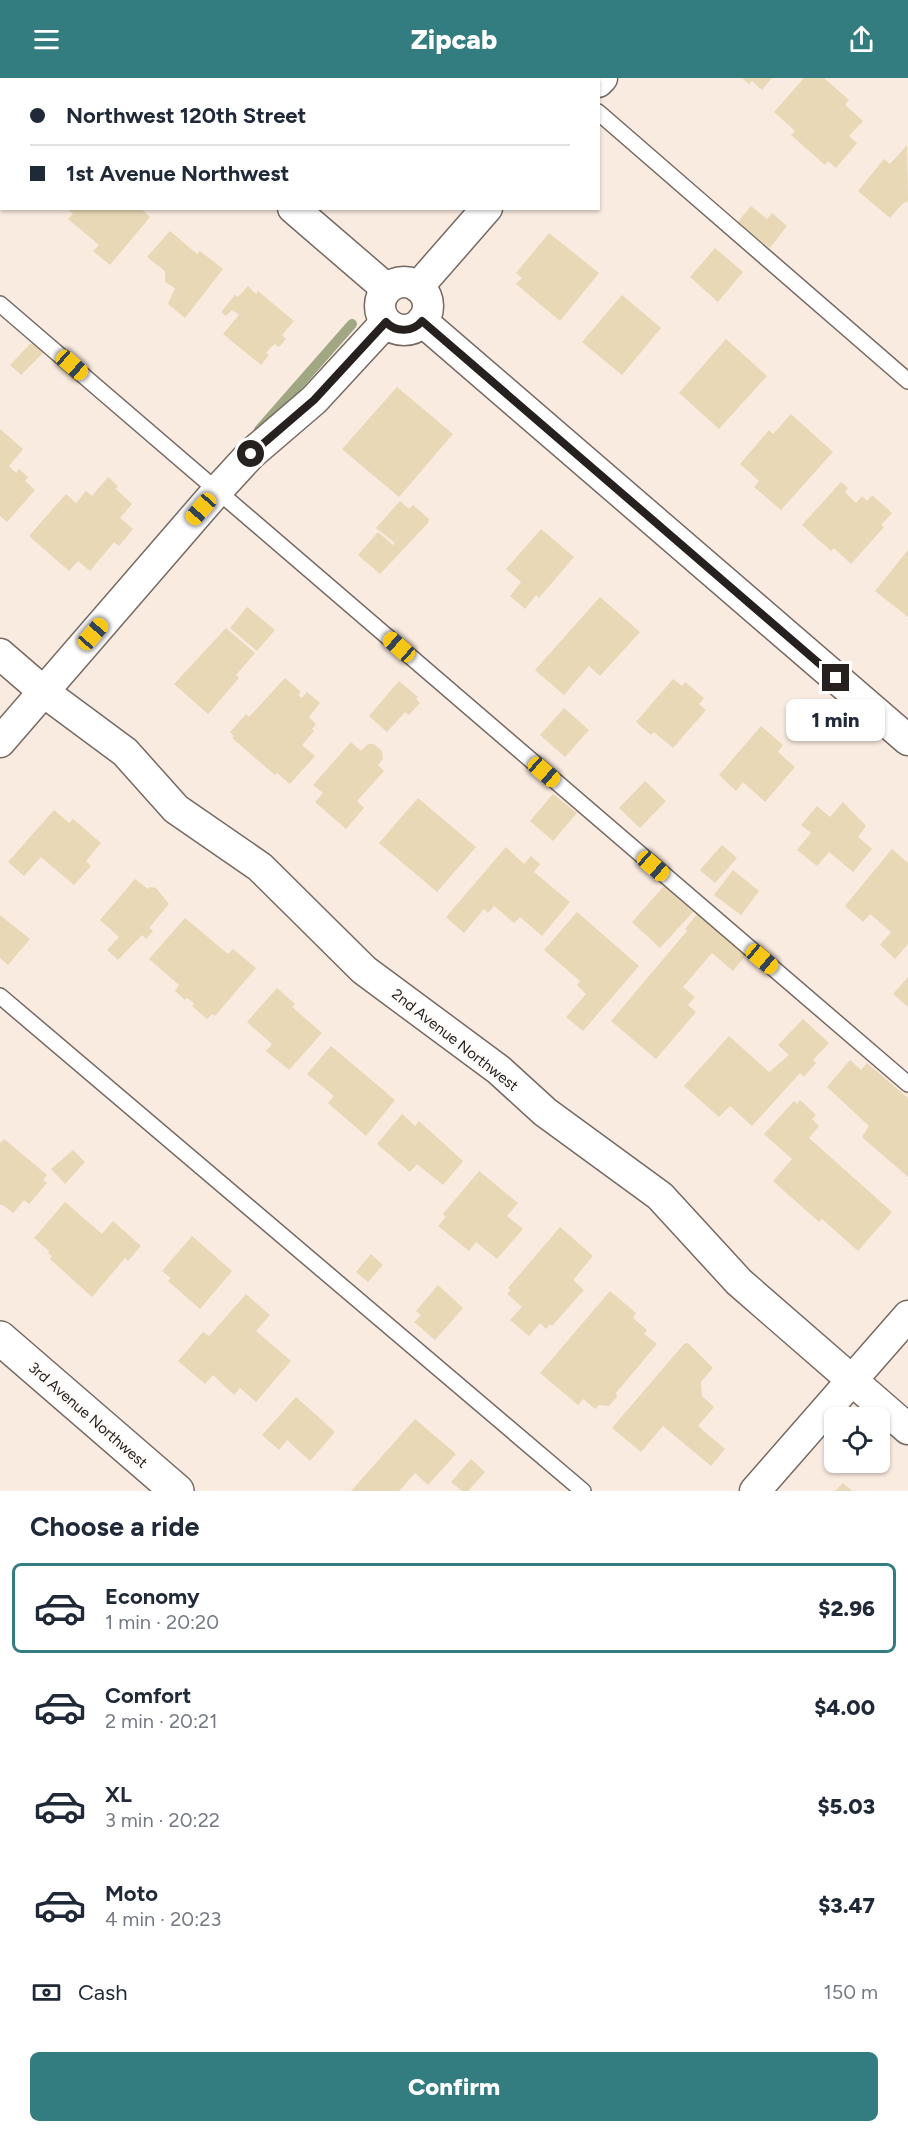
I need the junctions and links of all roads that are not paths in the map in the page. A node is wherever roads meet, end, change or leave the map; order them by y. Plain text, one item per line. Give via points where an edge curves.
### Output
1 (600, 114) edge
2 (295, 210) edge
3 (485, 210) edge
4 (418, 287) junction
5 (387, 289) junction
6 (0, 304) edge
7 (422, 321) junction
8 (386, 322) junction
9 (908, 381) edge
10 (217, 491) junction
11 (0, 654) edge
12 (44, 692) junction
13 (908, 740) edge
14 (0, 742) edge
15 (0, 996) edge
16 (908, 1084) edge
17 (908, 1316) edge
18 (0, 1338) edge
19 (852, 1380) junction
20 (908, 1430) edge
21 (177, 1491) edge
22 (583, 1491) edge
23 (755, 1491) edge

1 - 9 lane
2 - 5 street
3 - 4 street
4 - 5 street via 399,283
4 - 7 street via 428,304
5 - 8 street via 380,305
6 - 10 lane
7 - 8 street via 404,330
7 - 13 street
8 - 10 street via 314,400 251,454
10 - 12 street
10 - 16 lane
11 - 12 street, 2nd Avenue Northwest
12 - 14 street
12 - 19 street, 2nd Avenue Northwest via 125,752 176,809 260,867 364,970 499,1070 545,1112 660,1196 739,1282
15 - 22 lane
17 - 19 street
18 - 21 street, 3rd Avenue Northwest
19 - 20 street, 2nd Avenue Northwest
19 - 23 street

